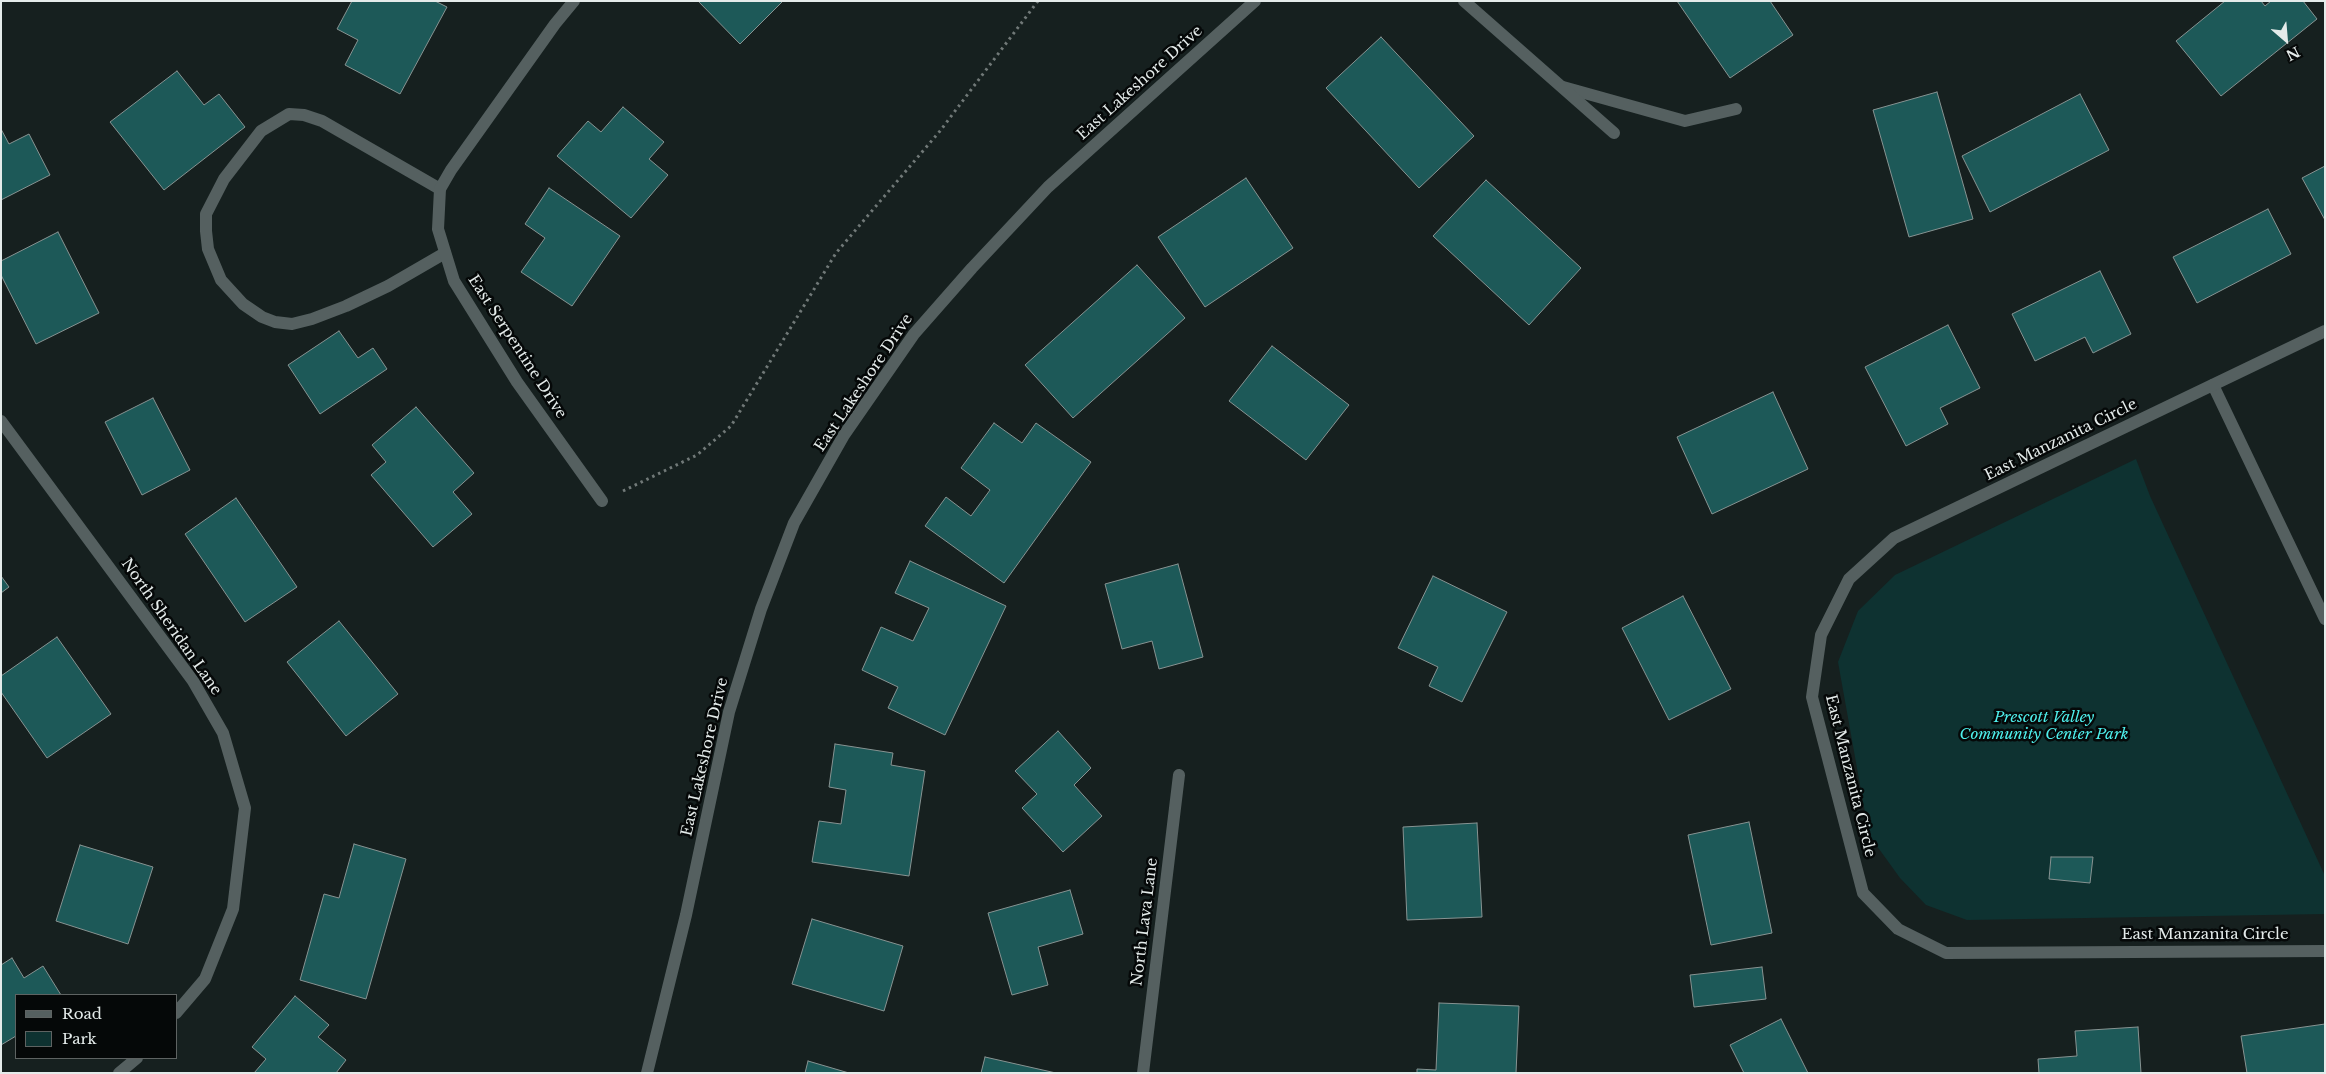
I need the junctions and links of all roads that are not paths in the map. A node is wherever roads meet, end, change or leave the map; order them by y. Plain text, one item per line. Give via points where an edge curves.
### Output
1 (574, 1) edge
2 (1255, 1) edge
3 (1464, 1) edge
4 (1563, 88) junction
5 (1736, 109) dead end
6 (1614, 133) dead end
7 (440, 189) junction
8 (445, 253) junction
9 (2325, 331) edge
10 (2213, 385) junction
11 (1, 421) edge
12 (602, 501) road end
13 (2325, 619) edge
14 (1179, 775) dead end
15 (2325, 951) edge
16 (178, 1010) edge
17 (136, 1059) edge
18 (120, 1073) edge
19 (647, 1073) edge
20 (1143, 1073) edge

1 - 7 street
2 - 19 street, East Lakeshore Drive via 1036,201 914,334 844,435 794,523 755,628 730,712 686,915
3 - 4 street
4 - 5 street via 1685,121
4 - 6 street
7 - 8 street, East Serpentine Drive via 438,229
7 - 8 street via 322,121 290,114 261,131 224,179 206,214 206,231 208,249 221,280 243,304 262,317 292,324 346,306
8 - 12 street, East Serpentine Drive via 454,281 516,382
9 - 10 street, East Manzanita Circle
10 - 13 street
10 - 15 street, East Manzanita Circle via 1894,538 1849,579 1821,635 1812,697 1863,893 1898,929 1946,953
11 - 16 street, North Sheridan Lane via 193,681 223,733 245,808 233,909 205,979
14 - 20 street, North Lava Lane
17 - 18 street

